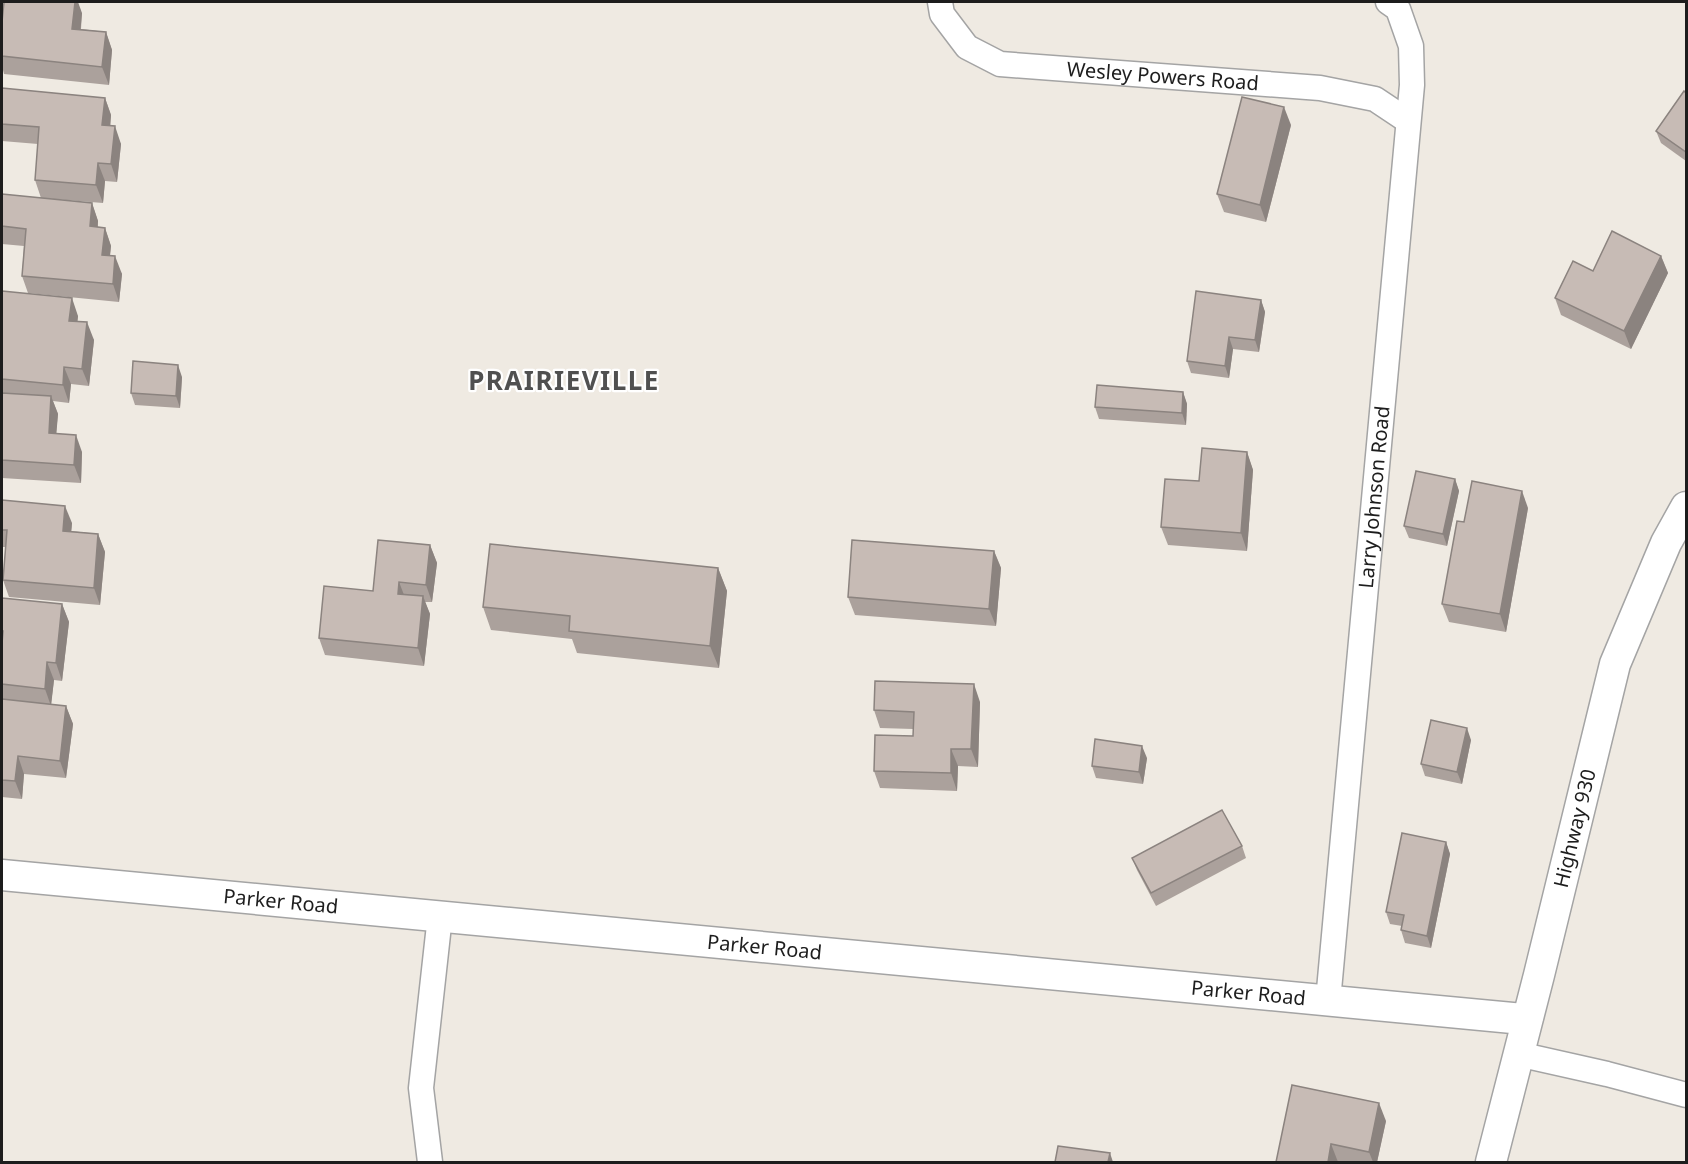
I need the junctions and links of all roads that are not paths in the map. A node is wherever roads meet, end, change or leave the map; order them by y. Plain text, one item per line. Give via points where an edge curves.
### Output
1 (939, 2) edge
2 (1388, 2) edge
3 (1408, 121) junction
4 (1686, 507) edge
5 (2, 875) edge
6 (440, 916) junction
7 (1328, 1001) junction
8 (1528, 1016) junction
9 (1518, 1054) junction
10 (1686, 1095) edge
11 (430, 1162) edge
12 (1491, 1162) edge

1 - 3 street, Wesley Powers Road via 942,14 967,47 1000,64 1320,88 1375,99
2 - 3 street, Larry Johnson Road via 1398,9 1411,46
3 - 7 street, Larry Johnson Road
4 - 8 street, Highway 930 via 1666,543 1615,664
5 - 6 street, Parker Road
6 - 7 street, Parker Road
6 - 11 street via 421,1088
7 - 8 street, Parker Road via 1523,1019
8 - 9 street, Highway 930
9 - 10 street
9 - 12 street, Highway 930

